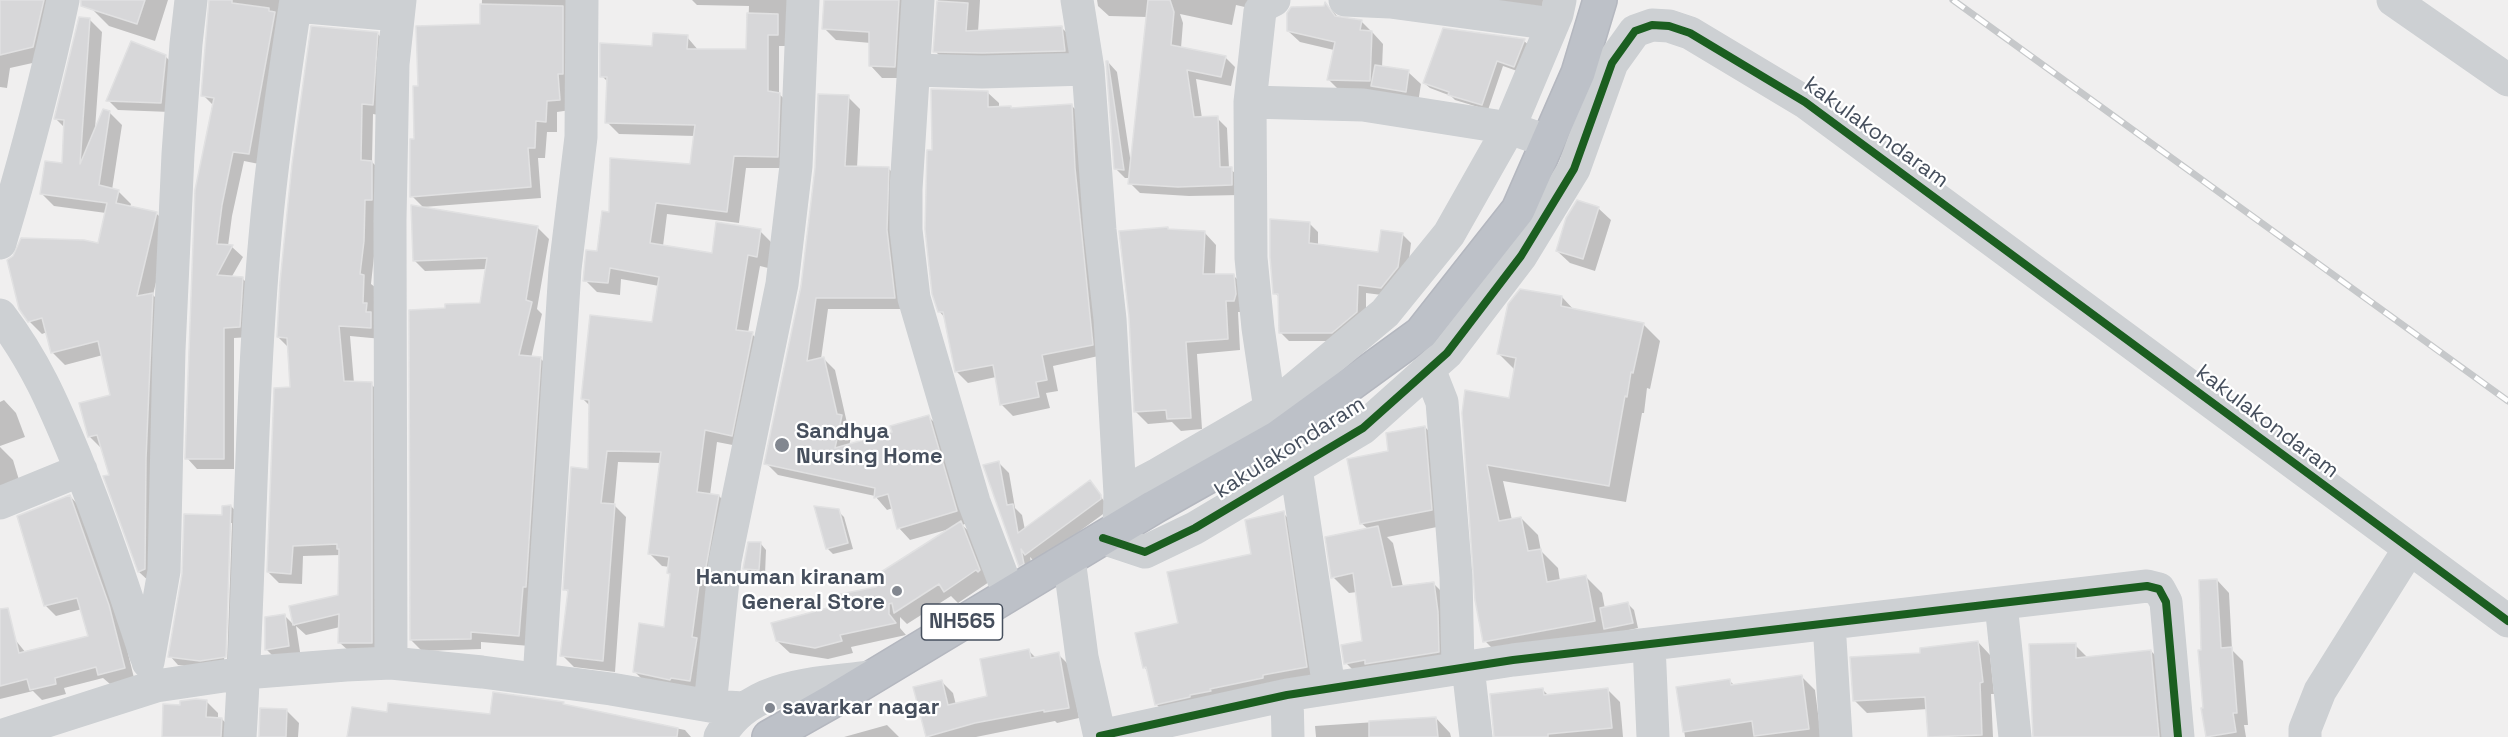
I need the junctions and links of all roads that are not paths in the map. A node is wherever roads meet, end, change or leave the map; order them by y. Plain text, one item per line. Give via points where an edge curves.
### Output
1 (63, 0) edge
2 (191, 0) edge
3 (582, 0) edge
4 (803, 0) edge
5 (918, 0) edge
6 (1077, 0) edge
7 (1274, 0) edge
8 (1345, 0) edge
9 (1600, 0) edge
10 (2393, 0) edge
11 (296, 3) edge
12 (1435, 4) edge
13 (399, 8) edge
14 (1556, 12) edge
15 (1088, 69) junction
16 (914, 70) junction
17 (2508, 81) edge
18 (1250, 102) junction
19 (1509, 128) junction
20 (1547, 141) junction
21 (0, 243) edge
22 (0, 315) edge
23 (1429, 369) junction
24 (1270, 409) junction
25 (1296, 468) junction
26 (81, 470) junction
27 (1120, 494) junction
28 (0, 503) edge
29 (1111, 533) junction
30 (2409, 549) junction
31 (1069, 560) junction
32 (1009, 594) junction
33 (2001, 604) junction
34 (2508, 621) edge
35 (1829, 623) junction
36 (1649, 644) junction
37 (391, 663) junction
38 (1463, 667) junction
39 (244, 673) junction
40 (152, 674) junction
41 (871, 677) junction
42 (539, 679) junction
43 (1329, 688) junction
44 (1287, 695) junction
45 (710, 706) junction
46 (743, 708) junction
47 (0, 736) edge
48 (240, 737) edge
49 (720, 737) edge
50 (769, 737) edge
51 (1100, 737) edge
52 (1288, 737) edge
53 (1476, 737) edge
54 (1653, 737) edge
55 (1836, 737) edge
56 (2015, 737) edge
57 (2178, 737) edge
58 (2305, 737) edge

1 - 21 street via 23,167
2 - 40 street via 169,350 164,571
3 - 42 street via 581,137 565,269
4 - 45 street via 796,166 782,284 725,561
5 - 16 street
6 - 15 street
7 - 18 street via 1260,11
8 - 12 street
9 - 20 highway, NH565 via 1578,73
10 - 17 street
11 - 13 street
11 - 39 street via 278,113 267,217
12 - 14 street
13 - 37 street via 393,64 390,220
14 - 19 street
15 - 16 street
15 - 27 street via 1110,319
16 - 32 street via 906,230 914,298 974,502
18 - 19 street via 1363,105
18 - 24 street via 1251,258
19 - 20 street
19 - 24 street via 1449,234 1385,313
20 - 29 highway, NH565 via 1518,210 1421,333 1278,437
22 - 26 street via 24,346 48,389
23 - 25 street, kakulakondaram via 1363,428
23 - 30 street, kakulakondaram via 1447,352 1521,256 1557,198 1574,169 1612,63 1635,31 1652,25 1669,26 1690,33 1805,102
23 - 38 street via 1442,402
24 - 27 street
25 - 29 street, kakulakondaram via 1195,528 1145,552
25 - 43 street
26 - 28 street
26 - 40 street
27 - 29 street
29 - 31 highway, NH565
30 - 34 street, kakulakondaram
30 - 58 street via 2320,691
31 - 32 highway, NH565
31 - 51 street
32 - 41 highway, NH565
33 - 35 street
33 - 56 street
33 - 57 street via 2147,586 2158,589 2166,602
35 - 36 street
35 - 55 street
36 - 38 street
36 - 54 street
37 - 39 street
37 - 42 street
38 - 43 street
38 - 53 street
39 - 40 street
39 - 48 street
40 - 47 street
41 - 46 street via 813,683 776,692
41 - 50 highway, NH565
42 - 45 street
43 - 44 street
44 - 51 street
44 - 52 street
45 - 46 street
46 - 49 street

